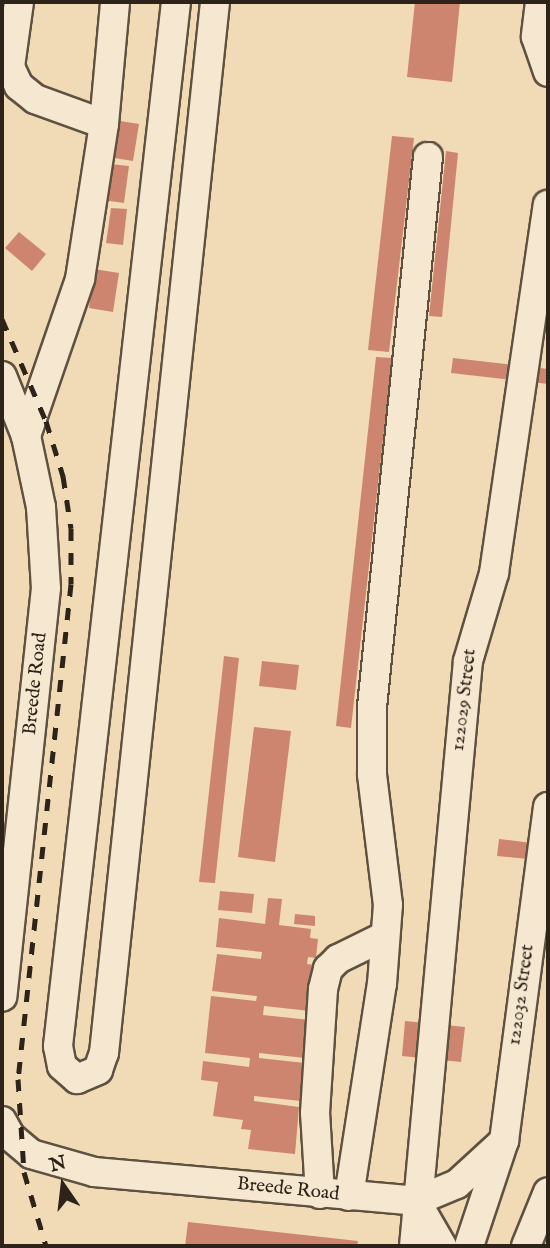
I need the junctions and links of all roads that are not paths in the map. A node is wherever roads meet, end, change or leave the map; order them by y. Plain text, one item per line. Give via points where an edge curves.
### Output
1 (19, 2) edge
2 (116, 2) edge
3 (176, 2) edge
4 (215, 2) edge
5 (543, 4) edge
6 (548, 72) edge
7 (104, 124) junction
8 (428, 157) dead end
9 (548, 205) edge
10 (2, 376) edge
11 (26, 436) junction
12 (548, 807) edge
13 (385, 936) junction
14 (2, 997) edge
15 (2, 1121) edge
16 (503, 1141) junction
17 (548, 1192) edge
18 (320, 1194) junction
19 (349, 1196) junction
20 (416, 1201) junction
21 (414, 1246) edge
22 (442, 1246) edge
23 (469, 1246) edge
24 (526, 1246) edge

1 - 7 street via 10,67 19,86 35,99
2 - 7 street
3 - 4 street via 58,1046 62,1066 78,1079 98,1070 104,1053
5 - 6 street via 536,37
7 - 11 street via 77,289
8 - 13 street via 372,708 372,774 386,867
9 - 20 street, 122029 Street via 494,573 468,661
10 - 11 street, Breede Road
11 - 14 street, Breede Road via 41,507 46,588
12 - 16 street, 122032 Street
13 - 18 street via 338,959 328,970 323,989 315,1113
13 - 19 street
15 - 18 street, Breede Road via 23,1149 94,1172
16 - 20 street via 457,1184
16 - 23 street, 122032 Street
17 - 24 street
18 - 19 street, Breede Road
19 - 20 street, Breede Road
20 - 21 street, 122029 Street
20 - 22 street

